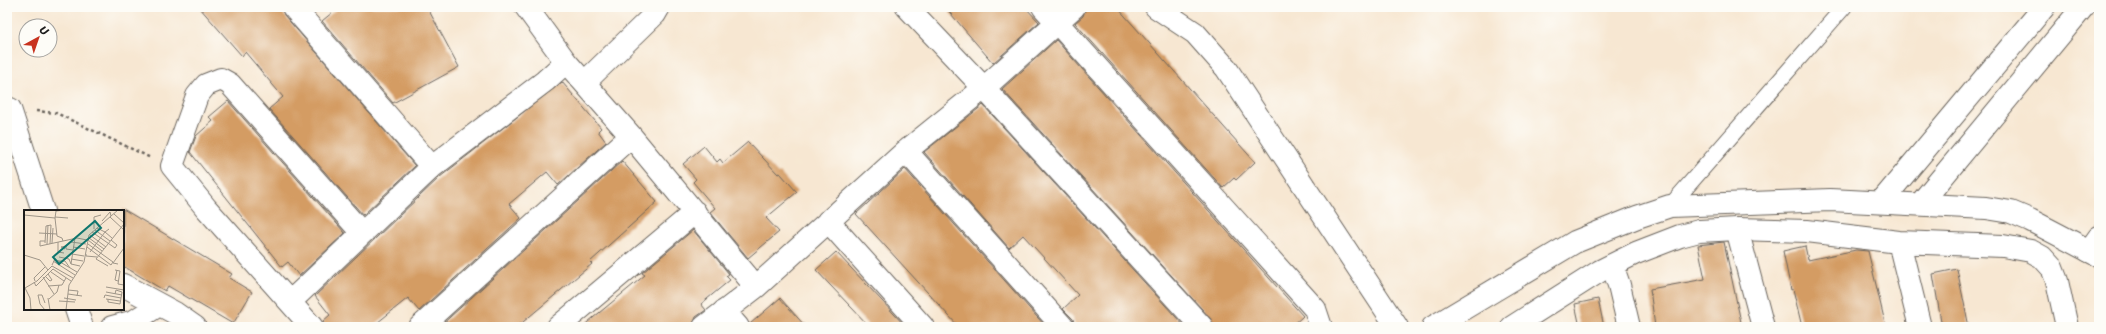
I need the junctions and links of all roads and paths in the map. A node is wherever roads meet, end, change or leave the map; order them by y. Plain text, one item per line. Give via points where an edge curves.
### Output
1 (293, 7) edge
2 (526, 7) edge
3 (659, 7) edge
4 (907, 7) edge
5 (1074, 7) edge
6 (1156, 7) edge
7 (1844, 7) edge
8 (2044, 7) edge
9 (2083, 7) edge
10 (1050, 14) edge
11 (566, 62) junction
12 (585, 82) junction
13 (984, 88) junction
14 (8, 109) edge
15 (631, 136) junction
16 (906, 151) junction
17 (172, 166) junction
18 (432, 168) junction
19 (1881, 202) junction
20 (1921, 203) junction
21 (1670, 206) junction
22 (43, 210) edge
23 (695, 212) junction
24 (828, 221) junction
25 (1736, 229) junction
26 (362, 233) junction
27 (1899, 242) junction
28 (2096, 248) edge
29 (1612, 265) junction
30 (124, 286) edge
31 (756, 287) junction
32 (291, 302) junction
33 (159, 304) junction
34 (76, 310) edge
35 (731, 319) edge
36 (1516, 326) edge
37 (82, 327) edge
38 (112, 327) edge
39 (195, 327) edge
40 (312, 327) edge
41 (420, 327) edge
42 (558, 327) edge
43 (704, 327) edge
44 (923, 327) edge
45 (1063, 327) edge
46 (1202, 327) edge
47 (1322, 327) edge
48 (1397, 327) edge
49 (1433, 327) edge
50 (1629, 327) edge
51 (1763, 327) edge
52 (1920, 327) edge
53 (2067, 327) edge

1 - 18 street
2 - 11 street
3 - 12 street via 655,14
4 - 13 street
5 - 10 street
6 - 48 street via 1195,33 1226,68
7 - 21 lane
8 - 19 street
9 - 20 street
10 - 13 street
10 - 47 street via 1314,310
11 - 12 street
11 - 18 street
12 - 15 street
13 - 16 street
13 - 46 street
14 - 17 path via 56,113 121,145
14 - 22 street
15 - 23 street
15 - 41 street
16 - 24 street
16 - 45 street
17 - 26 street via 197,96 206,85 221,79 230,84
17 - 32 street via 206,208
18 - 26 street
19 - 20 street
19 - 21 street via 1830,200
20 - 28 street via 2011,212
21 - 49 street via 1575,242
23 - 31 street
23 - 42 street
24 - 31 street
24 - 44 street
25 - 27 street via 1814,232
25 - 29 street via 1699,231 1680,236
25 - 51 street
26 - 32 street
27 - 52 street
27 - 53 street via 2003,246 2031,251 2042,257 2052,268
29 - 36 street
29 - 50 street
30 - 33 street
31 - 35 street
32 - 40 street
33 - 38 street via 134,321
33 - 39 street
34 - 37 street
35 - 43 street

